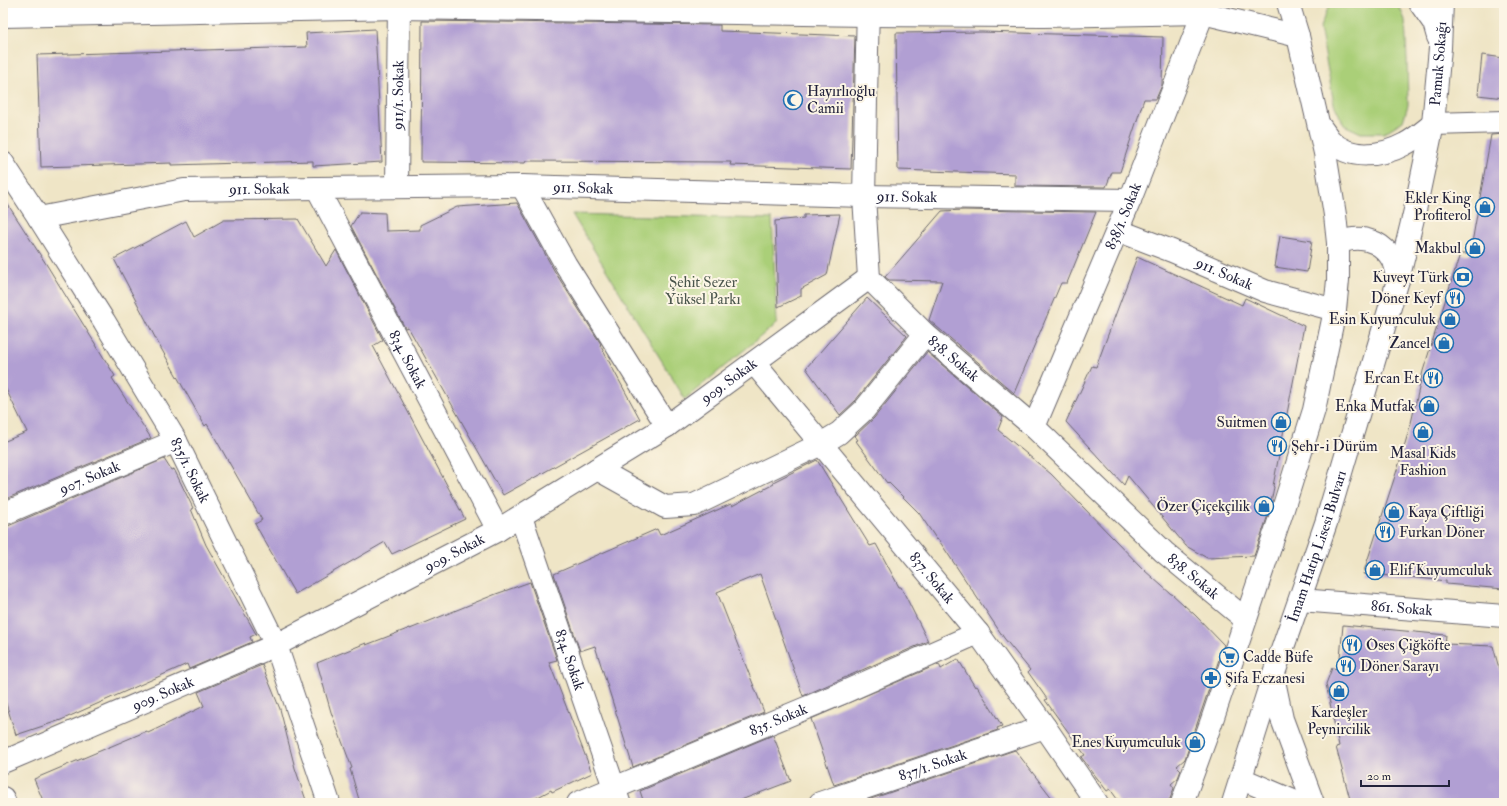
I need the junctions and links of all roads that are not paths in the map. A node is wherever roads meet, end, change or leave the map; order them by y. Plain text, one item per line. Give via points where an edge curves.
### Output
1 (1288, 3) edge
2 (1307, 3) edge
3 (1420, 3) edge
4 (1442, 3) edge
5 (399, 6) edge
6 (1205, 8) edge
7 (867, 9) edge
8 (3, 16) edge
9 (1298, 36) junction
10 (1440, 48) junction
11 (1317, 122) junction
12 (1504, 122) edge
13 (1433, 124) junction
14 (3, 162) edge
15 (522, 186) junction
16 (397, 187) junction
17 (317, 188) junction
18 (864, 196) junction
19 (1130, 200) junction
20 (40, 218) junction
21 (1117, 230) junction
22 (1338, 243) junction
23 (869, 278) junction
24 (1398, 280) junction
25 (1334, 310) junction
26 (926, 334) junction
27 (754, 363) junction
28 (667, 426) junction
29 (1034, 427) junction
30 (176, 440) junction
31 (821, 444) junction
32 (597, 469) junction
33 (3, 514) edge
34 (521, 517) junction
35 (498, 530) junction
36 (1300, 600) junction
37 (1504, 616) edge
38 (1245, 620) junction
39 (978, 634) junction
40 (276, 645) junction
41 (1273, 676) junction
42 (1045, 727) junction
43 (3, 762) edge
44 (1242, 779) junction
45 (617, 796) edge
46 (3, 798) edge
47 (5, 803) edge
48 (329, 803) edge
49 (578, 803) edge
50 (820, 803) edge
51 (1097, 803) edge
52 (1182, 803) edge
53 (1233, 803) edge
54 (1298, 803) edge
55 (1313, 803) edge

1 - 9 street
2 - 9 street
3 - 10 street via 1434,23
4 - 10 street, Pamuk Sokağı
5 - 7 street
5 - 8 street
5 - 16 street, 911/1. Sokak
6 - 7 street via 1051,16
6 - 9 street
6 - 19 street, 838/1. Sokak
7 - 18 street
9 - 11 street
10 - 13 street, Pamuk Sokağı
11 - 13 street via 1330,141 1346,151 1366,155 1385,152 1405,144
11 - 22 street via 1331,187
12 - 13 street
13 - 24 street, İmam Hatip Lisesi Bulvarı
14 - 20 street, 835/1. Sokak
15 - 16 street, 911. Sokak
15 - 18 street, 911. Sokak
15 - 28 street via 566,265
16 - 17 street, 911. Sokak
17 - 20 street, 911. Sokak via 184,190
17 - 35 street, 834. Sokak
18 - 19 street, 911. Sokak
18 - 23 street
19 - 21 street, 838/1. Sokak
20 - 30 street, 835/1. Sokak
21 - 25 street, 911. Sokak via 1265,291
21 - 29 street, 838/1. Sokak
22 - 24 street via 1352,239 1375,242 1392,260
22 - 25 street via 1338,280
23 - 26 street, 838. Sokak
23 - 27 street, 909. Sokak
24 - 36 street, İmam Hatip Lisesi Bulvarı via 1326,523
25 - 38 street via 1314,410
26 - 29 street, 838. Sokak
26 - 31 street via 864,410 839,433
27 - 28 street, 909. Sokak
27 - 31 street, 837. Sokak
28 - 32 street, 909. Sokak
29 - 38 street, 838. Sokak via 1164,552
30 - 33 street, 907. Sokak
30 - 40 street, 835/1. Sokak
31 - 32 street via 694,505 665,507
31 - 39 street, 837. Sokak
32 - 34 street, 909. Sokak
34 - 35 street, 909. Sokak
34 - 45 street, 834. Sokak
35 - 40 street, 909. Sokak
36 - 37 street, 861. Sokak
36 - 41 street, İmam Hatip Lisesi Bulvarı
38 - 52 street
39 - 42 street, 837. Sokak
39 - 45 street, 835. Sokak
40 - 43 street, 909. Sokak
40 - 48 street, 835/1. Sokak
41 - 44 street, İmam Hatip Lisesi Bulvarı
41 - 55 street via 1282,719
42 - 50 street, 837/1. Sokak
42 - 51 street, 837. Sokak
44 - 53 street, İmam Hatip Lisesi Bulvarı
44 - 54 street
45 - 49 street, 835. Sokak
46 - 47 street

